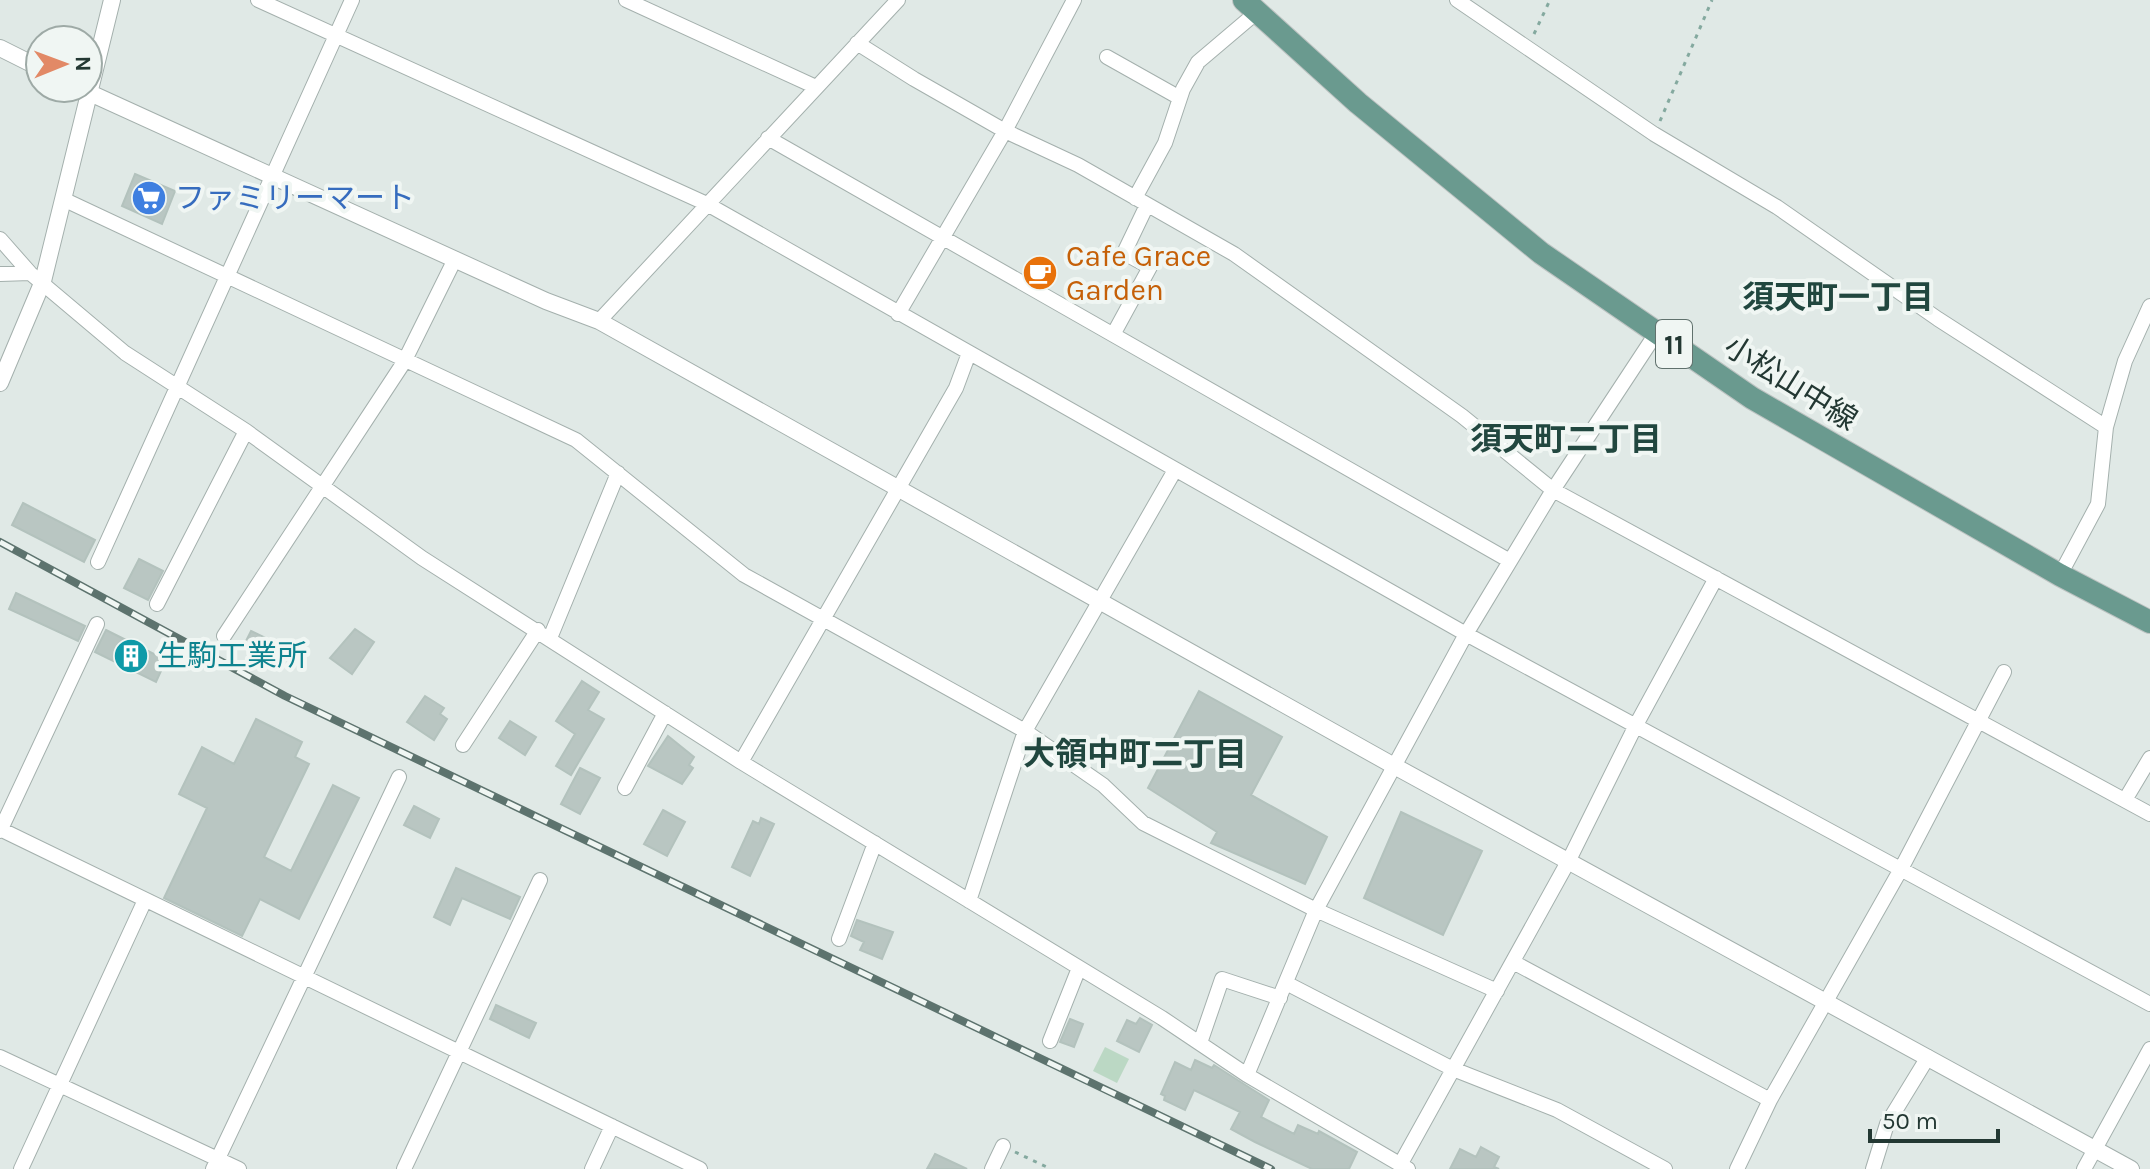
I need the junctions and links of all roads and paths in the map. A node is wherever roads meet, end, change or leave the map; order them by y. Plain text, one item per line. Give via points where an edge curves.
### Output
1 (112, 0) edge
2 (258, 0) edge
3 (352, 0) edge
4 (626, 0) edge
5 (898, 0) edge
6 (1074, 0) edge
7 (1457, 0) edge
8 (1550, 0) edge
9 (1712, 0) edge
10 (1250, 6) edge
11 (104, 26) edge
12 (336, 35) junction
13 (857, 43) junction
14 (0, 48) edge
15 (1528, 49) junction
16 (1107, 57) dead end
17 (24, 60) edge
18 (816, 87) junction
19 (1180, 98) junction
20 (104, 99) edge
21 (82, 104) edge
22 (1005, 131) junction
23 (1654, 134) junction
24 (768, 138) junction
25 (272, 175) junction
26 (65, 200) junction
27 (1141, 202) junction
28 (707, 204) junction
29 (940, 238) junction
30 (0, 239) edge
31 (455, 259) junction
32 (0, 274) edge
33 (227, 275) junction
34 (37, 277) junction
35 (2150, 306) edge
36 (898, 314) junction
37 (599, 321) junction
38 (1657, 332) junction
39 (1114, 333) junction
40 (969, 353) junction
41 (404, 362) junction
42 (0, 383) edge
43 (178, 387) junction
44 (2106, 427) junction
45 (246, 431) junction
46 (1175, 470) junction
47 (618, 473) junction
48 (323, 486) junction
49 (899, 487) junction
50 (1553, 490) junction
51 (1510, 561) junction
52 (98, 562) dead end
53 (2060, 575) junction
54 (1716, 578) junction
55 (1100, 599) junction
56 (157, 604) dead end
57 (822, 618) junction
58 (2150, 622) edge
59 (97, 624) dead end
60 (544, 634) junction
61 (1466, 634) junction
62 (224, 636) dead end
63 (2004, 672) dead end
64 (665, 713) junction
65 (1978, 721) junction
66 (1636, 725) junction
67 (1025, 731) junction
68 (463, 745) dead end
69 (2150, 758) edge
70 (741, 762) junction
71 (1396, 767) junction
72 (399, 777) dead end
73 (625, 788) dead end
74 (2125, 800) junction
75 (2150, 814) edge
76 (0, 830) edge
77 (875, 843) junction
78 (1569, 860) junction
79 (1901, 869) junction
80 (540, 880) dead end
81 (145, 900) junction
82 (969, 901) junction
83 (1316, 910) junction
84 (839, 939) dead end
85 (1513, 962) junction
86 (1079, 968) junction
87 (306, 978) junction
88 (1286, 983) junction
89 (1497, 991) junction
90 (1280, 998) junction
91 (1827, 1001) junction
92 (2150, 1004) edge
93 (1050, 1041) dead end
94 (1200, 1043) junction
95 (2150, 1049) edge
96 (459, 1052) junction
97 (0, 1057) edge
98 (1928, 1057) junction
99 (1453, 1069) junction
100 (1247, 1075) junction
101 (62, 1087) junction
102 (1770, 1100) junction
103 (612, 1126) junction
104 (1003, 1146) joint
105 (2094, 1149) junction
106 (216, 1164) edge
107 (1404, 1167) edge
108 (21, 1169) edge
109 (239, 1169) edge
110 (404, 1169) edge
111 (592, 1169) edge
112 (700, 1169) edge
113 (992, 1169) edge
114 (1051, 1169) edge
115 (1665, 1169) edge
116 (1737, 1169) edge
117 (1873, 1169) edge
118 (2084, 1169) edge
119 (2131, 1169) edge

1 - 11 street
2 - 12 street
3 - 12 street
4 - 18 street
5 - 13 street
6 - 22 street
7 - 15 street
8 - 15 path
9 - 23 path
10 - 19 street via 1198,62
10 - 38 main road, 小松山中線 / 11 via 1358,103 1541,253
12 - 25 street
12 - 28 street
13 - 18 street
13 - 22 street
14 - 17 street
15 - 23 street
16 - 19 street
18 - 24 street
19 - 27 street
20 - 25 street
21 - 26 street
22 - 27 street
22 - 29 street
23 - 44 street via 1777,207
24 - 28 street
24 - 29 street
25 - 31 street
25 - 33 street
26 - 33 street
26 - 34 street
27 - 39 street via 1124,253 1150,267
27 - 50 street via 1234,254 1462,416
28 - 36 street
28 - 37 street
29 - 36 street
29 - 39 street
30 - 34 street
31 - 37 street
31 - 41 street
32 - 34 street
33 - 41 street
33 - 43 street
34 - 42 street
34 - 43 street via 125,353
35 - 44 street via 2125,361
36 - 40 street
37 - 49 street
38 - 50 street
38 - 53 main road, 小松山中線 / 11 via 1752,398
39 - 51 street
40 - 46 street
40 - 49 street via 956,388
41 - 47 street via 576,440
41 - 48 street
43 - 45 street
43 - 52 street
44 - 53 street via 2098,504
45 - 48 street
45 - 56 street
46 - 55 street
46 - 61 street
47 - 57 street via 744,575
47 - 60 street
48 - 60 street via 422,558
48 - 62 street
49 - 55 street
49 - 57 street
50 - 51 street
50 - 54 street
51 - 61 street
53 - 58 main road, 小松山中線 / 11
54 - 65 street
54 - 66 street
55 - 67 street
55 - 71 street
57 - 67 street
57 - 70 street
59 - 76 street
60 - 64 street
60 - 68 street
61 - 66 street
61 - 71 street
63 - 65 street
64 - 70 street
64 - 73 street
65 - 74 street
65 - 79 street
66 - 78 street
66 - 79 street
67 - 82 street
67 - 83 street via 1103,785 1143,823
69 - 74 street
70 - 77 street
71 - 78 street
71 - 83 street
72 - 87 street
74 - 75 street
76 - 81 street
77 - 82 street
77 - 84 street
78 - 85 street
78 - 91 street
79 - 91 street
79 - 92 street
80 - 96 street
81 - 87 street
81 - 101 street
82 - 86 street
83 - 88 street
83 - 89 street
85 - 89 street
85 - 102 street
86 - 93 street
86 - 94 street
87 - 96 street
87 - 106 street
88 - 90 street
88 - 99 street
89 - 99 street
90 - 94 street via 1222,979
90 - 100 street
91 - 98 street
91 - 102 street
94 - 100 street
95 - 105 street
96 - 103 street
96 - 110 street
97 - 101 street
98 - 105 street
98 - 117 street via 1887,1124
99 - 107 street
99 - 115 street via 1557,1110
100 - 107 street
101 - 106 street
101 - 108 street
102 - 116 street
103 - 111 street
103 - 112 street
104 - 113 street
104 - 114 path
105 - 118 street
105 - 119 street
106 - 109 street

